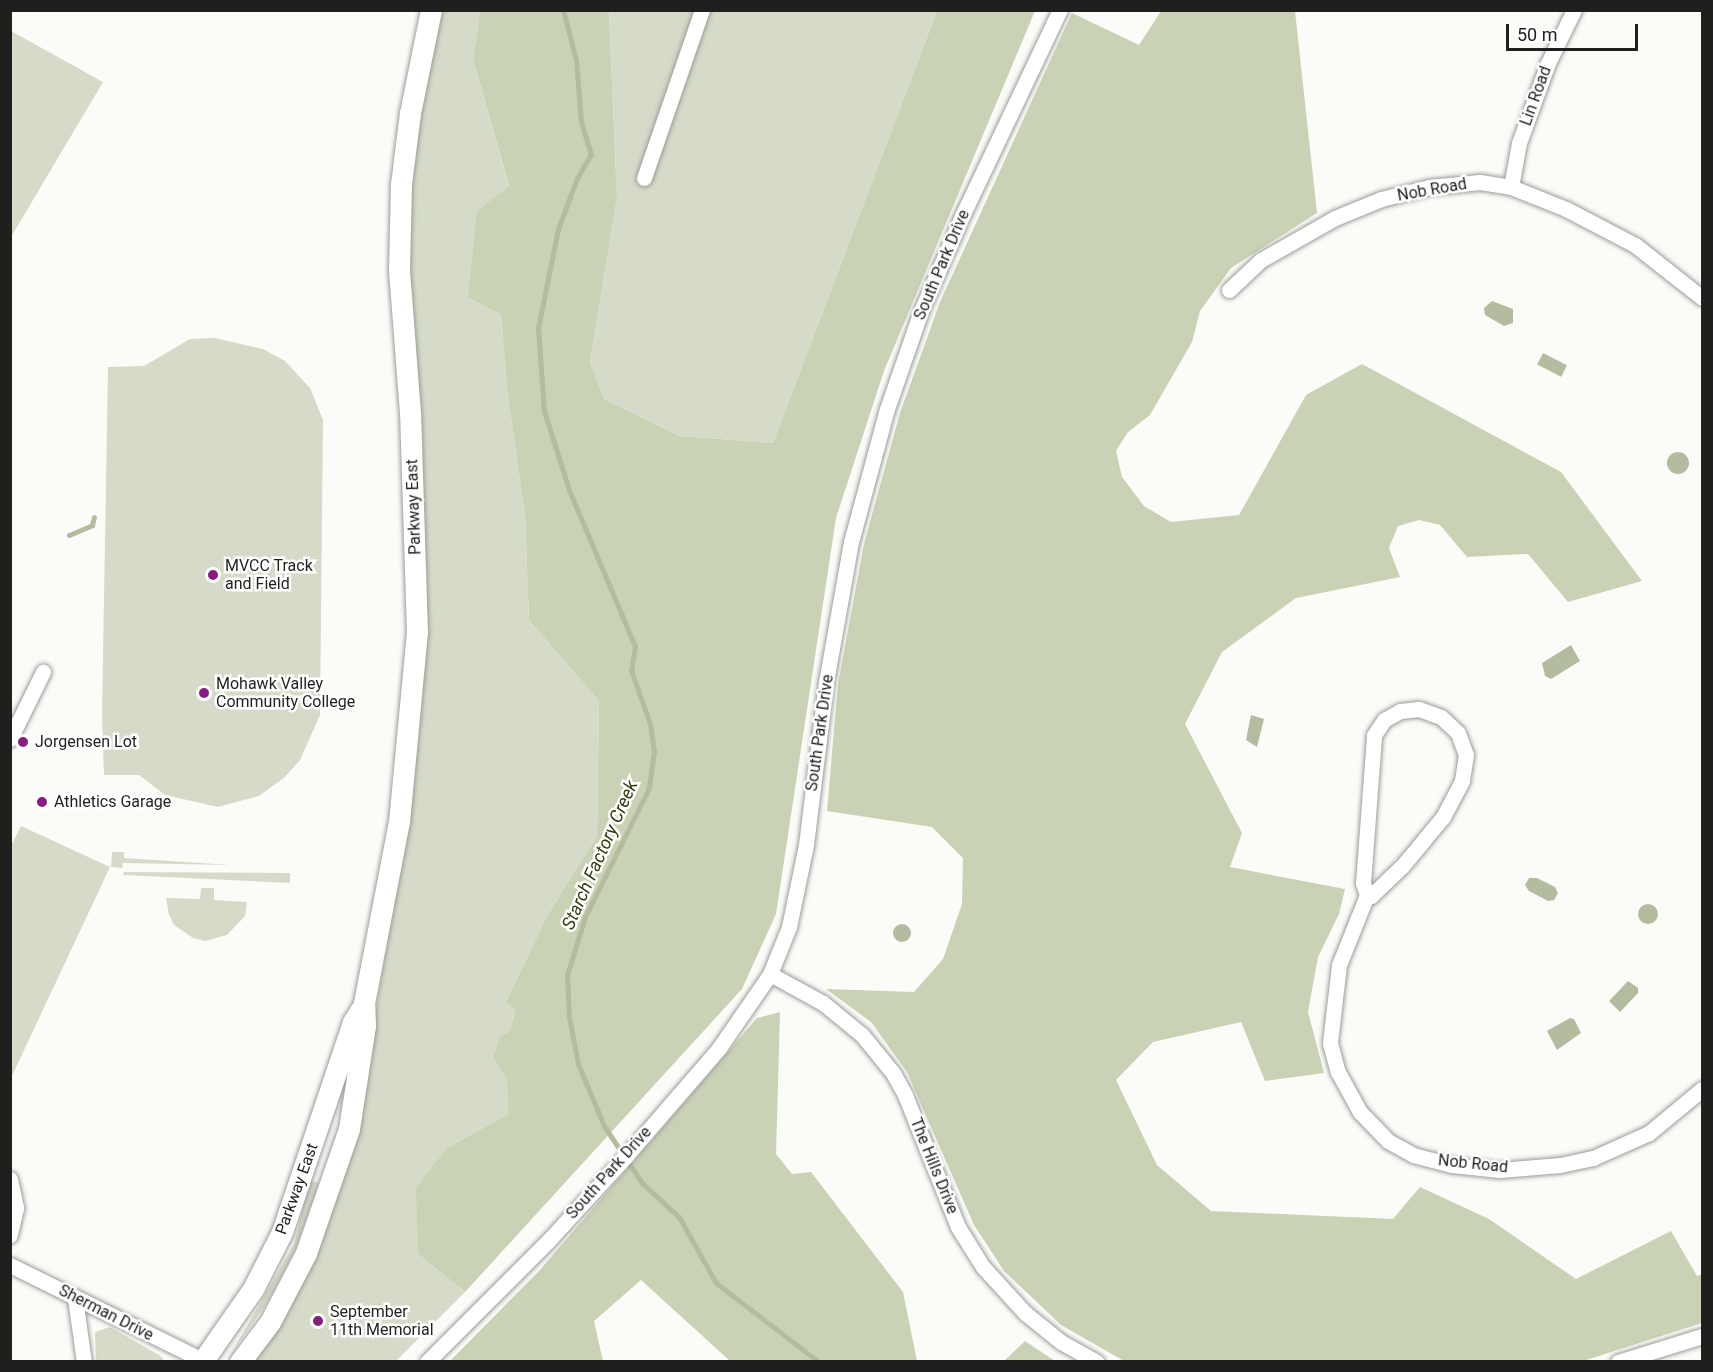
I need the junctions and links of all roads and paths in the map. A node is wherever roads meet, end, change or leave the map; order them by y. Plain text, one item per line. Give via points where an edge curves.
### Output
1 (430, 10) edge
2 (702, 10) edge
3 (1060, 10) edge
4 (1574, 10) edge
5 (644, 178) dead end
6 (1511, 187) junction
7 (1229, 290) dead end
8 (1702, 298) edge
9 (43, 672) dead end
10 (10, 739) edge
11 (1367, 895) junction
12 (770, 974) junction
13 (364, 1003) junction
14 (1702, 1089) edge
15 (10, 1179) edge
16 (10, 1235) edge
17 (10, 1265) edge
18 (75, 1298) junction
19 (1702, 1336) edge
20 (204, 1361) edge
21 (84, 1362) edge
22 (240, 1362) edge
23 (427, 1362) edge
24 (1096, 1362) edge
25 (1618, 1362) edge

1 - 13 street, Parkway East via 401,184 399,271 411,413 416,556 413,699 399,822
2 - 5 street
3 - 12 street, South Park Drive via 963,214 921,311 887,409 851,542 826,682 806,845 789,927
4 - 6 street, Lin Road via 1548,63 1519,143
6 - 7 street, Nob Road via 1470,183 1430,187 1381,199 1301,236 1243,273
6 - 8 street, Nob Road via 1566,209 1635,245
9 - 10 street
11 - 11 street, Nob Road via 1364,884 1374,735 1384,720 1400,711 1419,709 1441,717 1458,733 1466,755 1462,781 1443,817 1424,840 1371,896
11 - 14 street, Nob Road via 1339,965 1330,1043 1338,1072 1360,1112 1388,1141 1413,1155 1452,1166 1500,1170 1560,1165 1593,1158 1648,1133
12 - 23 street, South Park Drive via 719,1048 624,1157 549,1240
12 - 24 street, The Hills Drive via 823,1003 862,1035 893,1073 905,1095 958,1227 983,1267 1025,1313 1061,1342
13 - 20 street, Parkway East via 353,1022 282,1232 253,1289
13 - 22 street, Parkway East via 365,1026 349,1129 329,1194 306,1253 275,1312
15 - 16 street via 16,1208
17 - 18 street, Sherman Drive
18 - 20 street, Sherman Drive
18 - 21 street
19 - 25 street

